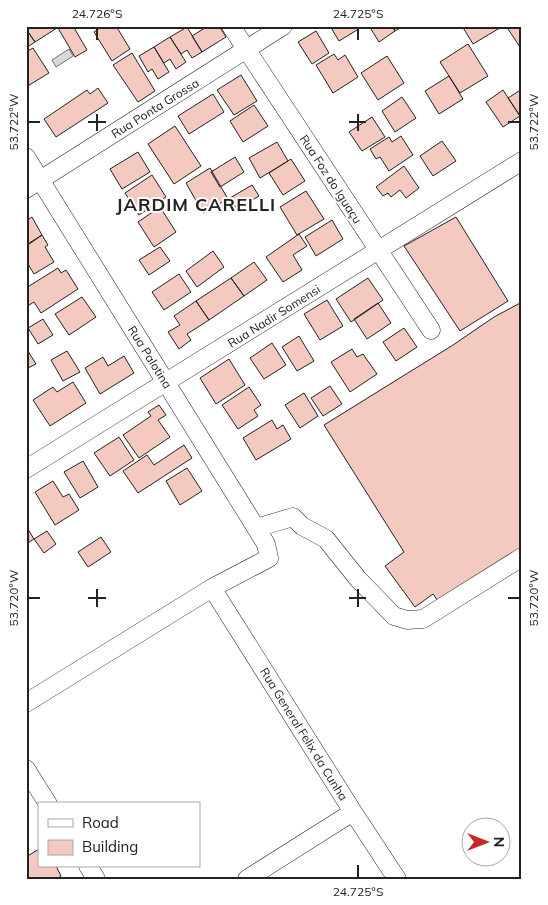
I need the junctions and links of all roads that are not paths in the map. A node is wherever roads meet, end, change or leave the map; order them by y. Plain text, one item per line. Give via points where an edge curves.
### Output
1 (231, 26) edge
2 (283, 26) edge
3 (246, 50) junction
4 (26, 158) edge
5 (522, 161) edge
6 (33, 184) edge
7 (378, 251) junction
8 (432, 330) dead end
9 (166, 383) junction
10 (26, 469) edge
11 (256, 528) junction
12 (522, 557) edge
13 (212, 588) junction
14 (26, 703) edge
15 (26, 769) edge
16 (47, 802) edge
17 (353, 812) junction
18 (89, 868) edge
19 (96, 879) edge
20 (247, 879) edge
21 (397, 879) edge

1 - 3 street, Rua Foz do Iguaçu
2 - 3 street, Rua Ponta Grossa
3 - 6 street, Rua Ponta Grossa
3 - 7 street, Rua Foz do Iguaçu
4 - 6 street, Rua Palotina
5 - 7 street, Rua Nadir Somensi
6 - 9 street, Rua Palotina
7 - 8 street, Rua Foz do Iguaçu
7 - 9 street, Rua Nadir Somensi
9 - 10 street, Rua Nadir Somensi
9 - 11 street, Rua Palotina
11 - 12 street via 293,517 326,539 394,616 407,620 423,619
11 - 13 street, Rua Palotina via 266,544 269,558
13 - 14 street
13 - 17 street, Rua General Felix da Cunha
15 - 16 street
17 - 20 street
17 - 21 street, Rua General Felix da Cunha
18 - 19 street

